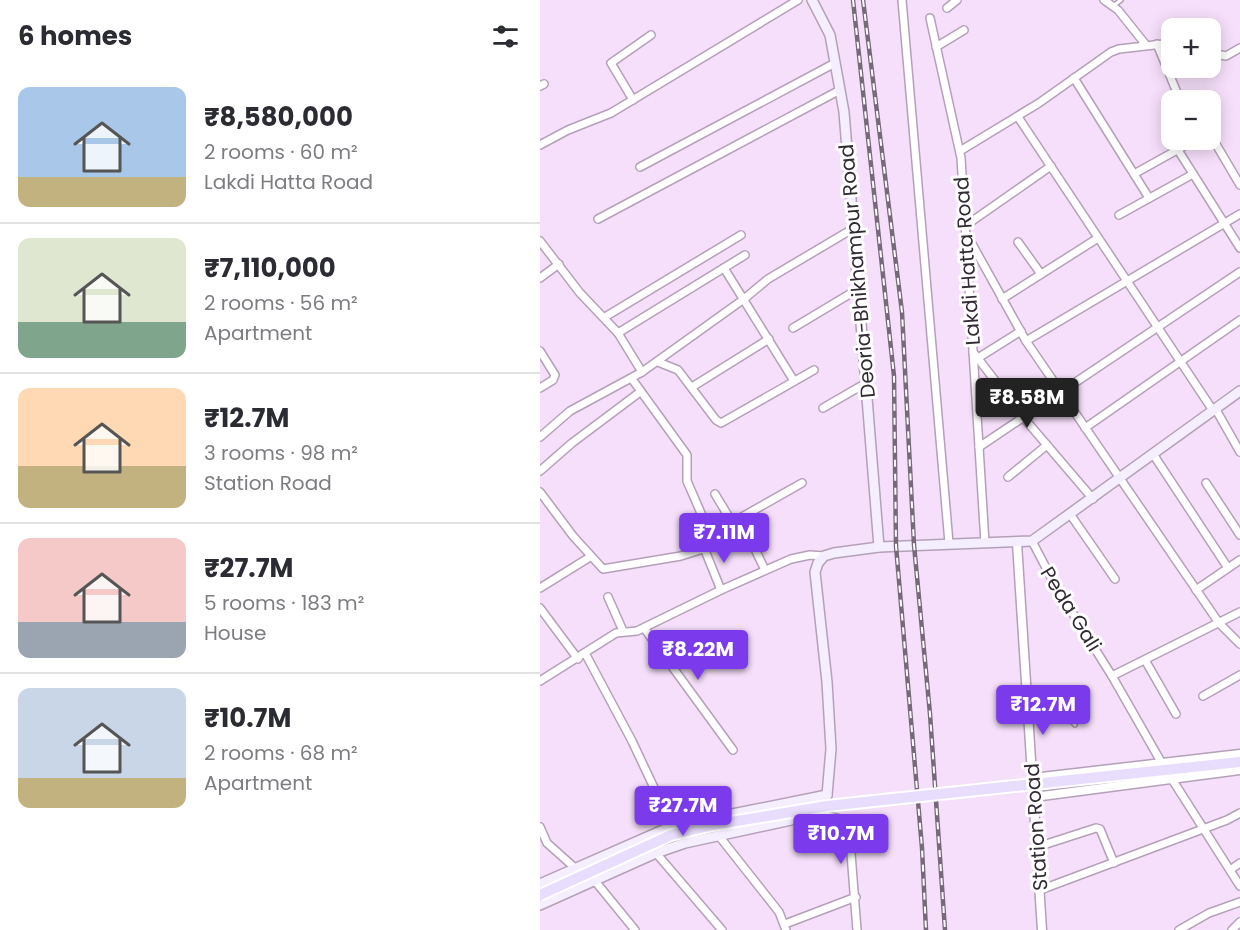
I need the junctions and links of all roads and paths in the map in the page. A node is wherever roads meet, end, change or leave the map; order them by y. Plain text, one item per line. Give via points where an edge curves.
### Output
1 (798, 0) edge
2 (813, 0) edge
3 (902, 0) edge
4 (957, 0) edge
5 (1104, 0) edge
6 (1121, 0) edge
7 (1113, 6) junction
8 (947, 8) dead end
9 (930, 18) dead end
10 (964, 30) dead end
11 (651, 35) dead end
12 (1157, 44) junction
13 (1161, 44) edge
14 (1146, 45) junction
15 (936, 48) junction
16 (1240, 48) edge
17 (1221, 55) edge
18 (836, 63) junction
19 (1074, 78) junction
20 (840, 90) junction
21 (1176, 90) edge
22 (633, 100) junction
23 (1018, 117) junction
24 (540, 145) edge
25 (1178, 150) joint
26 (1219, 150) edge
27 (960, 151) junction
28 (1051, 166) junction
29 (640, 167) dead end
30 (1134, 174) junction
31 (1193, 174) junction
32 (1240, 185) edge
33 (1149, 198) junction
34 (1240, 214) edge
35 (1119, 215) dead end
36 (598, 219) dead end
37 (1223, 224) junction
38 (854, 228) junction
39 (965, 229) junction
40 (741, 234) dead end
41 (1098, 238) junction
42 (540, 241) edge
43 (1018, 242) dead end
44 (1240, 248) edge
45 (745, 255) dead end
46 (559, 264) junction
47 (724, 268) junction
48 (1240, 272) edge
49 (1041, 274) junction
50 (540, 278) edge
51 (1126, 280) junction
52 (858, 289) junction
53 (1002, 298) junction
54 (744, 299) junction
55 (605, 317) junction
56 (1240, 320) edge
57 (793, 328) dead end
58 (1157, 328) junction
59 (1021, 331) junction
60 (618, 333) junction
61 (769, 339) junction
62 (1026, 341) junction
63 (540, 351) edge
64 (975, 355) junction
65 (658, 362) junction
66 (1180, 362) junction
67 (814, 370) dead end
68 (642, 372) junction
69 (632, 379) junction
70 (795, 381) junction
71 (866, 383) junction
72 (692, 387) junction
73 (540, 388) edge
74 (1060, 391) junction
75 (1240, 391) edge
76 (640, 392) junction
77 (823, 408) dead end
78 (1213, 409) junction
79 (1023, 417) junction
80 (1085, 428) junction
81 (540, 437) edge
82 (1047, 445) junction
83 (979, 447) junction
84 (1240, 452) edge
85 (1154, 454) junction
86 (540, 471) edge
87 (1008, 477) dead end
88 (1120, 480) junction
89 (802, 483) dead end
90 (1206, 483) dead end
91 (540, 492) edge
92 (715, 494) dead end
93 (1093, 499) junction
94 (1070, 514) junction
95 (733, 522) junction
96 (1240, 535) edge
97 (741, 537) junction
98 (1032, 541) junction
99 (949, 543) junction
100 (985, 543) junction
101 (1017, 543) junction
102 (879, 547) junction
103 (704, 548) junction
104 (590, 556) junction
105 (824, 556) junction
106 (1240, 560) edge
107 (1228, 568) junction
108 (765, 570) junction
109 (1115, 579) dead end
110 (540, 588) edge
111 (721, 590) junction
112 (1196, 590) junction
113 (608, 597) dead end
114 (540, 608) edge
115 (1240, 612) edge
116 (1219, 623) junction
117 (644, 628) junction
118 (623, 631) junction
119 (1240, 644) edge
120 (585, 653) junction
121 (578, 658) junction
122 (1145, 660) junction
123 (1240, 675) edge
124 (1112, 676) junction
125 (540, 681) edge
126 (1203, 696) dead end
127 (1028, 707) junction
128 (1176, 714) dead end
129 (1075, 725) dead end
130 (733, 750) dead end
131 (1240, 754) edge
132 (1240, 762) edge
133 (1161, 763) junction
134 (1240, 770) edge
135 (1033, 778) junction
136 (1171, 778) junction
137 (827, 795) junction
138 (1034, 796) junction
139 (1240, 813) edge
140 (805, 818) junction
141 (540, 826) edge
142 (672, 826) junction
143 (1202, 828) junction
144 (719, 836) junction
145 (1037, 847) junction
146 (656, 852) junction
147 (1114, 863) junction
148 (1240, 863) edge
149 (575, 868) junction
150 (1230, 870) junction
151 (595, 881) junction
152 (540, 884) edge
153 (1240, 886) edge
154 (1040, 890) junction
155 (540, 896) edge
156 (856, 897) junction
157 (1240, 902) edge
158 (540, 905) edge
159 (1240, 922) edge
160 (785, 927) edge
161 (635, 930) edge
162 (722, 930) edge
163 (857, 930) edge
164 (1042, 930) edge
165 (1179, 930) edge
166 (1232, 930) edge

1 - 22 street
2 - 18 main road, Deoria-Bhikhampur Road via 830,35
3 - 99 street
4 - 8 street
5 - 7 street
6 - 7 lane
7 - 14 street
9 - 15 street, Lakdi Hatta Road
10 - 15 street
11 - 22 street via 611,63
12 - 13 street
12 - 14 street
12 - 21 street
14 - 19 street via 1111,52
15 - 27 street, Lakdi Hatta Road
16 - 17 street
18 - 20 main road, Deoria-Bhikhampur Road
18 - 29 street
19 - 23 street
19 - 30 street
20 - 36 street
20 - 38 main road, Deoria-Bhikhampur Road
22 - 24 street
23 - 27 street
23 - 28 street
25 - 30 street
25 - 31 street
26 - 32 street
27 - 39 street, Lakdi Hatta Road
28 - 39 street
28 - 41 street
30 - 33 street
31 - 33 street
31 - 37 street
33 - 35 street
34 - 37 street
37 - 44 street
37 - 51 street
38 - 52 main road, Deoria-Bhikhampur Road
38 - 54 street via 768,279
39 - 53 street
39 - 64 street, Lakdi Hatta Road
40 - 55 street
41 - 49 street
41 - 51 street
42 - 46 street
43 - 49 street
45 - 47 street
46 - 50 street
46 - 55 street
47 - 54 street
47 - 60 street
48 - 58 street
49 - 53 street
51 - 58 street
51 - 62 street
52 - 57 street
52 - 71 main road, Deoria-Bhikhampur Road
53 - 59 street
54 - 61 street
54 - 65 street
55 - 60 street
56 - 66 street
58 - 66 street
58 - 74 street
59 - 62 street
59 - 64 street
60 - 68 street
61 - 70 street
61 - 72 street
62 - 74 street
63 - 73 street via 555,375
64 - 79 street
64 - 83 street, Lakdi Hatta Road
65 - 68 street
65 - 72 street via 675,369
66 - 78 street
66 - 80 street
67 - 70 street
68 - 69 street
69 - 76 street
69 - 81 street via 570,411
70 - 72 street via 721,423
71 - 77 street
71 - 102 main road, Deoria-Bhikhampur Road
74 - 79 street
74 - 80 street
75 - 78 main road
76 - 86 street
76 - 103 street via 687,455 687,481 707,527
78 - 84 street
78 - 85 main road
79 - 82 street
79 - 83 street
80 - 88 street
82 - 87 street
82 - 93 street
83 - 100 street, Lakdi Hatta Road
85 - 88 main road
85 - 107 street
88 - 93 main road
88 - 112 street
89 - 95 street
90 - 96 street
91 - 104 street
92 - 95 street
93 - 94 main road
94 - 98 main road
94 - 109 street
95 - 97 street
97 - 103 street
97 - 108 street via 753,545
98 - 101 main road
98 - 124 street, Peda Gali
99 - 100 main road
99 - 102 main road
100 - 101 main road
101 - 127 street, Station Road
102 - 105 main road
103 - 104 street via 608,569 599,567
103 - 111 street
104 - 110 street
105 - 108 street via 802,556
105 - 137 main road via 815,572 831,738
106 - 107 street
107 - 112 street
108 - 111 street
111 - 117 street
112 - 116 street
113 - 118 street
114 - 121 street
115 - 116 street
116 - 119 street
116 - 122 street
117 - 118 street
117 - 130 street
118 - 120 street
120 - 121 street
120 - 142 street
121 - 125 street
122 - 124 street
122 - 128 street
123 - 126 street
124 - 133 street, Peda Gali
127 - 129 lane via 1056,703
127 - 135 street, Station Road
131 - 133 street
132 - 155 main road, bridge via 827,806 713,825 671,835
133 - 135 street
133 - 136 street, Peda Gali
134 - 136 street
135 - 138 street, Station Road
136 - 138 street
136 - 143 street, Peda Gali
137 - 140 main road
137 - 142 main road
138 - 145 street, Station Road
139 - 143 street
140 - 144 main road
140 - 156 street via 834,816 846,823 852,835
141 - 149 street via 547,843
142 - 149 main road
143 - 147 street
143 - 150 street, Peda Gali
144 - 146 main road
144 - 160 street via 779,912
145 - 147 street via 1096,828 1100,829
145 - 154 street, Station Road
146 - 151 main road
146 - 162 street
147 - 154 street
148 - 150 street
149 - 152 main road
150 - 153 street, Peda Gali
151 - 158 main road
151 - 161 street
154 - 164 street, Station Road
156 - 160 street
156 - 163 street
157 - 165 street
159 - 166 street

